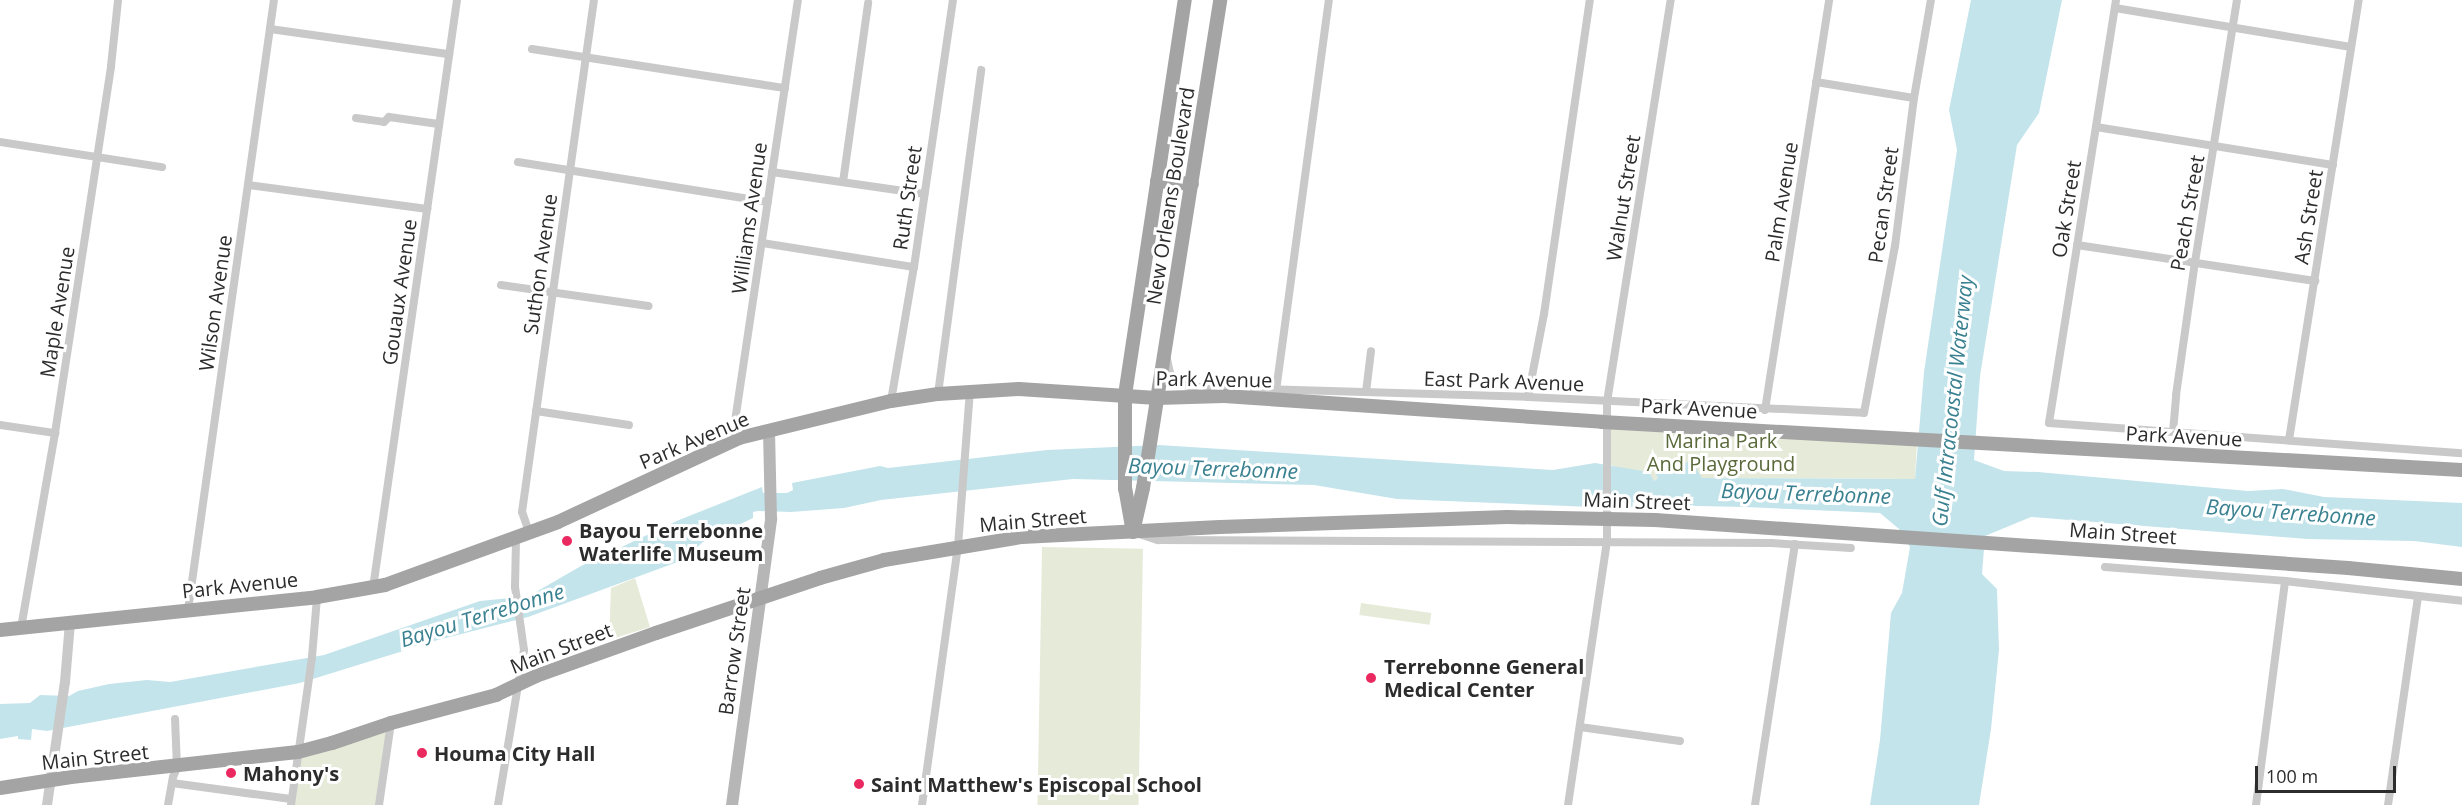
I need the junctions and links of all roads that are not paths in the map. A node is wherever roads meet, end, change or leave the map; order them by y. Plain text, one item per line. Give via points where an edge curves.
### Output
1 (118, 0) edge
2 (274, 0) edge
3 (457, 0) edge
4 (594, 0) edge
5 (798, 0) edge
6 (953, 0) edge
7 (1185, 0) edge
8 (1220, 0) edge
9 (1329, 0) edge
10 (1590, 0) edge
11 (1671, 0) edge
12 (1829, 0) edge
13 (1931, 0) edge
14 (2237, 0) edge
15 (2359, 0) edge
16 (868, 3) dead end
17 (2115, 4) edge
18 (2233, 27) junction
19 (270, 29) junction
20 (2351, 47) junction
21 (532, 49) dead end
22 (449, 54) junction
23 (586, 57) junction
24 (981, 70) dead end
25 (1816, 82) junction
26 (785, 88) junction
27 (1914, 98) junction
28 (356, 118) dead end
29 (439, 124) junction
30 (2096, 127) junction
31 (0, 142) edge
32 (2215, 145) junction
33 (97, 157) junction
34 (518, 162) dead end
35 (2333, 165) junction
36 (162, 167) dead end
37 (570, 171) junction
38 (772, 172) junction
39 (1157, 181) junction
40 (843, 182) junction
41 (1192, 184) junction
42 (248, 185) junction
43 (924, 194) junction
44 (768, 202) junction
45 (427, 209) junction
46 (762, 243) junction
47 (2077, 245) junction
48 (2195, 262) junction
49 (914, 267) junction
50 (2314, 281) junction
51 (501, 285) dead end
52 (553, 292) junction
53 (649, 306) dead end
54 (1371, 351) dead end
55 (1166, 352) junction
56 (970, 391) junction
57 (1276, 391) junction
58 (1366, 392) junction
59 (938, 394) junction
60 (1125, 395) junction
61 (1528, 397) junction
62 (1157, 398) junction
63 (891, 401) junction
64 (1607, 402) junction
65 (1765, 410) junction
66 (536, 411) junction
67 (1864, 413) joint
68 (2049, 423) joint
69 (0, 424) edge
70 (629, 425) dead end
71 (769, 430) junction
72 (2173, 432) junction
73 (55, 433) junction
74 (2289, 440) junction
75 (732, 441) junction
76 (2462, 453) edge
77 (2462, 470) edge
78 (1133, 532) junction
79 (522, 535) junction
80 (1607, 542) junction
81 (1795, 544) junction
82 (958, 546) junction
83 (1851, 548) dead end
84 (2104, 567) dead end
85 (2462, 579) edge
86 (2285, 581) junction
87 (373, 588) junction
88 (762, 596) junction
89 (2418, 596) junction
90 (317, 597) junction
91 (2462, 601) edge
92 (188, 610) junction
93 (70, 623) junction
94 (21, 628) junction
95 (0, 630) edge
96 (519, 684) junction
97 (175, 719) dead end
98 (391, 723) junction
99 (1580, 727) junction
100 (1680, 741) dead end
101 (298, 752) junction
102 (177, 768) junction
103 (50, 781) junction
104 (172, 783) junction
105 (0, 788) edge
106 (291, 802) edge
107 (47, 805) edge
108 (168, 805) edge
109 (379, 805) edge
110 (498, 805) edge
111 (732, 805) edge
112 (922, 805) edge
113 (1568, 805) edge
114 (1755, 805) edge
115 (2256, 805) edge
116 (2388, 805) edge

1 - 33 street, Maple Avenue
2 - 19 street, Wilson Avenue
3 - 22 street, Gouaux Avenue
4 - 23 street, Suthon Avenue
5 - 26 street, Williams Avenue
6 - 43 street, Ruth Street
7 - 39 main road, New Orleans Boulevard
8 - 41 main road, New Orleans Boulevard
9 - 57 street
10 - 61 street
11 - 64 street, Walnut Street
12 - 25 street, Palm Avenue
13 - 27 street, Pecan Street
14 - 18 street, Peach Street
15 - 20 street, Ash Street
16 - 40 street
17 - 18 street
17 - 30 street, Oak Street
18 - 20 street
18 - 32 street, Peach Street
19 - 22 street
19 - 42 street, Wilson Avenue
20 - 35 street, Ash Street
21 - 23 street
22 - 29 street, Gouaux Avenue
23 - 26 street
23 - 37 street, Suthon Avenue
24 - 59 street
25 - 27 street
25 - 65 street, Palm Avenue
26 - 38 street, Williams Avenue
27 - 67 street, Pecan Street via 1895,246
28 - 29 street via 384,122 389,117
29 - 45 street, Gouaux Avenue
30 - 32 street
30 - 47 street, Oak Street
31 - 33 street
32 - 35 street
32 - 48 street, Peach Street
33 - 36 street
33 - 73 street, Maple Avenue
34 - 37 street
35 - 50 street, Ash Street
37 - 44 street
37 - 52 street, Suthon Avenue
38 - 40 street
38 - 44 street, Williams Avenue
39 - 41 main road
39 - 60 main road, New Orleans Boulevard
40 - 43 street
41 - 55 main road, New Orleans Boulevard
42 - 45 street
42 - 92 street, Wilson Avenue
43 - 49 street, Ruth Street
44 - 46 street, Williams Avenue
45 - 87 street, Gouaux Avenue
46 - 49 street
46 - 75 street, Williams Avenue
47 - 48 street
47 - 68 street, Oak Street
48 - 50 street
48 - 72 street, Peach Street
49 - 63 street, Ruth Street
50 - 74 street, Ash Street
51 - 52 street
52 - 53 street
52 - 66 street, Suthon Avenue
54 - 58 street
55 - 57 street, East Park Avenue via 1170,373 1179,384
55 - 62 main road, New Orleans Boulevard
56 - 59 main road, Park Avenue
56 - 60 main road, Park Avenue via 1019,389
56 - 82 street
57 - 58 street, East Park Avenue
58 - 61 street, East Park Avenue
59 - 63 main road, Park Avenue
60 - 62 main road, Park Avenue
60 - 78 main road, New Orleans Boulevard via 1125,489
61 - 64 street, East Park Avenue
62 - 77 main road, Park Avenue, bridge via 1224,396 1602,422
62 - 78 main road, New Orleans Boulevard
63 - 71 main road, Park Avenue
64 - 65 street, East Park Avenue
64 - 80 street, Walnut Street
65 - 67 street, East Park Avenue
66 - 70 street
66 - 79 street, Suthon Avenue
68 - 72 street, Park Avenue
69 - 73 street
71 - 75 main road, Park Avenue
71 - 88 main road, Barrow Street via 771,519
72 - 74 street, Park Avenue
73 - 94 street, Maple Avenue
74 - 76 street, Park Avenue
75 - 79 main road, Park Avenue
78 - 80 street, Main Street via 1158,540
78 - 82 main road, Main Street via 1022,537
78 - 85 main road, Main Street, bridge via 1507,517 1655,520
79 - 87 main road, Park Avenue
79 - 96 street, Suthon Avenue via 515,587 524,650
80 - 81 street, Main Street
80 - 99 street, Walnut Street
81 - 83 street, Main Street
81 - 114 street
82 - 88 main road, Main Street via 884,560
82 - 112 street
84 - 86 street, Main Street
86 - 89 street, Main Street
86 - 115 street
87 - 90 main road, Park Avenue
88 - 96 main road, Main Street
88 - 111 main road, Barrow Street
89 - 91 street, Main Street
89 - 116 street
90 - 92 main road, Park Avenue
90 - 101 street
92 - 93 main road, Park Avenue
93 - 94 main road, Park Avenue
93 - 103 street
94 - 95 main road, Park Avenue
96 - 98 main road, Main Street via 496,695
96 - 110 street, Suthon Avenue
97 - 102 street
98 - 101 main road, Main Street
98 - 109 street
99 - 100 street
99 - 113 street, Walnut Street
101 - 102 main road, Main Street
101 - 106 street
102 - 103 main road, Main Street
102 - 104 street
103 - 105 main road, Main Street
103 - 107 street
104 - 106 street
104 - 108 street

